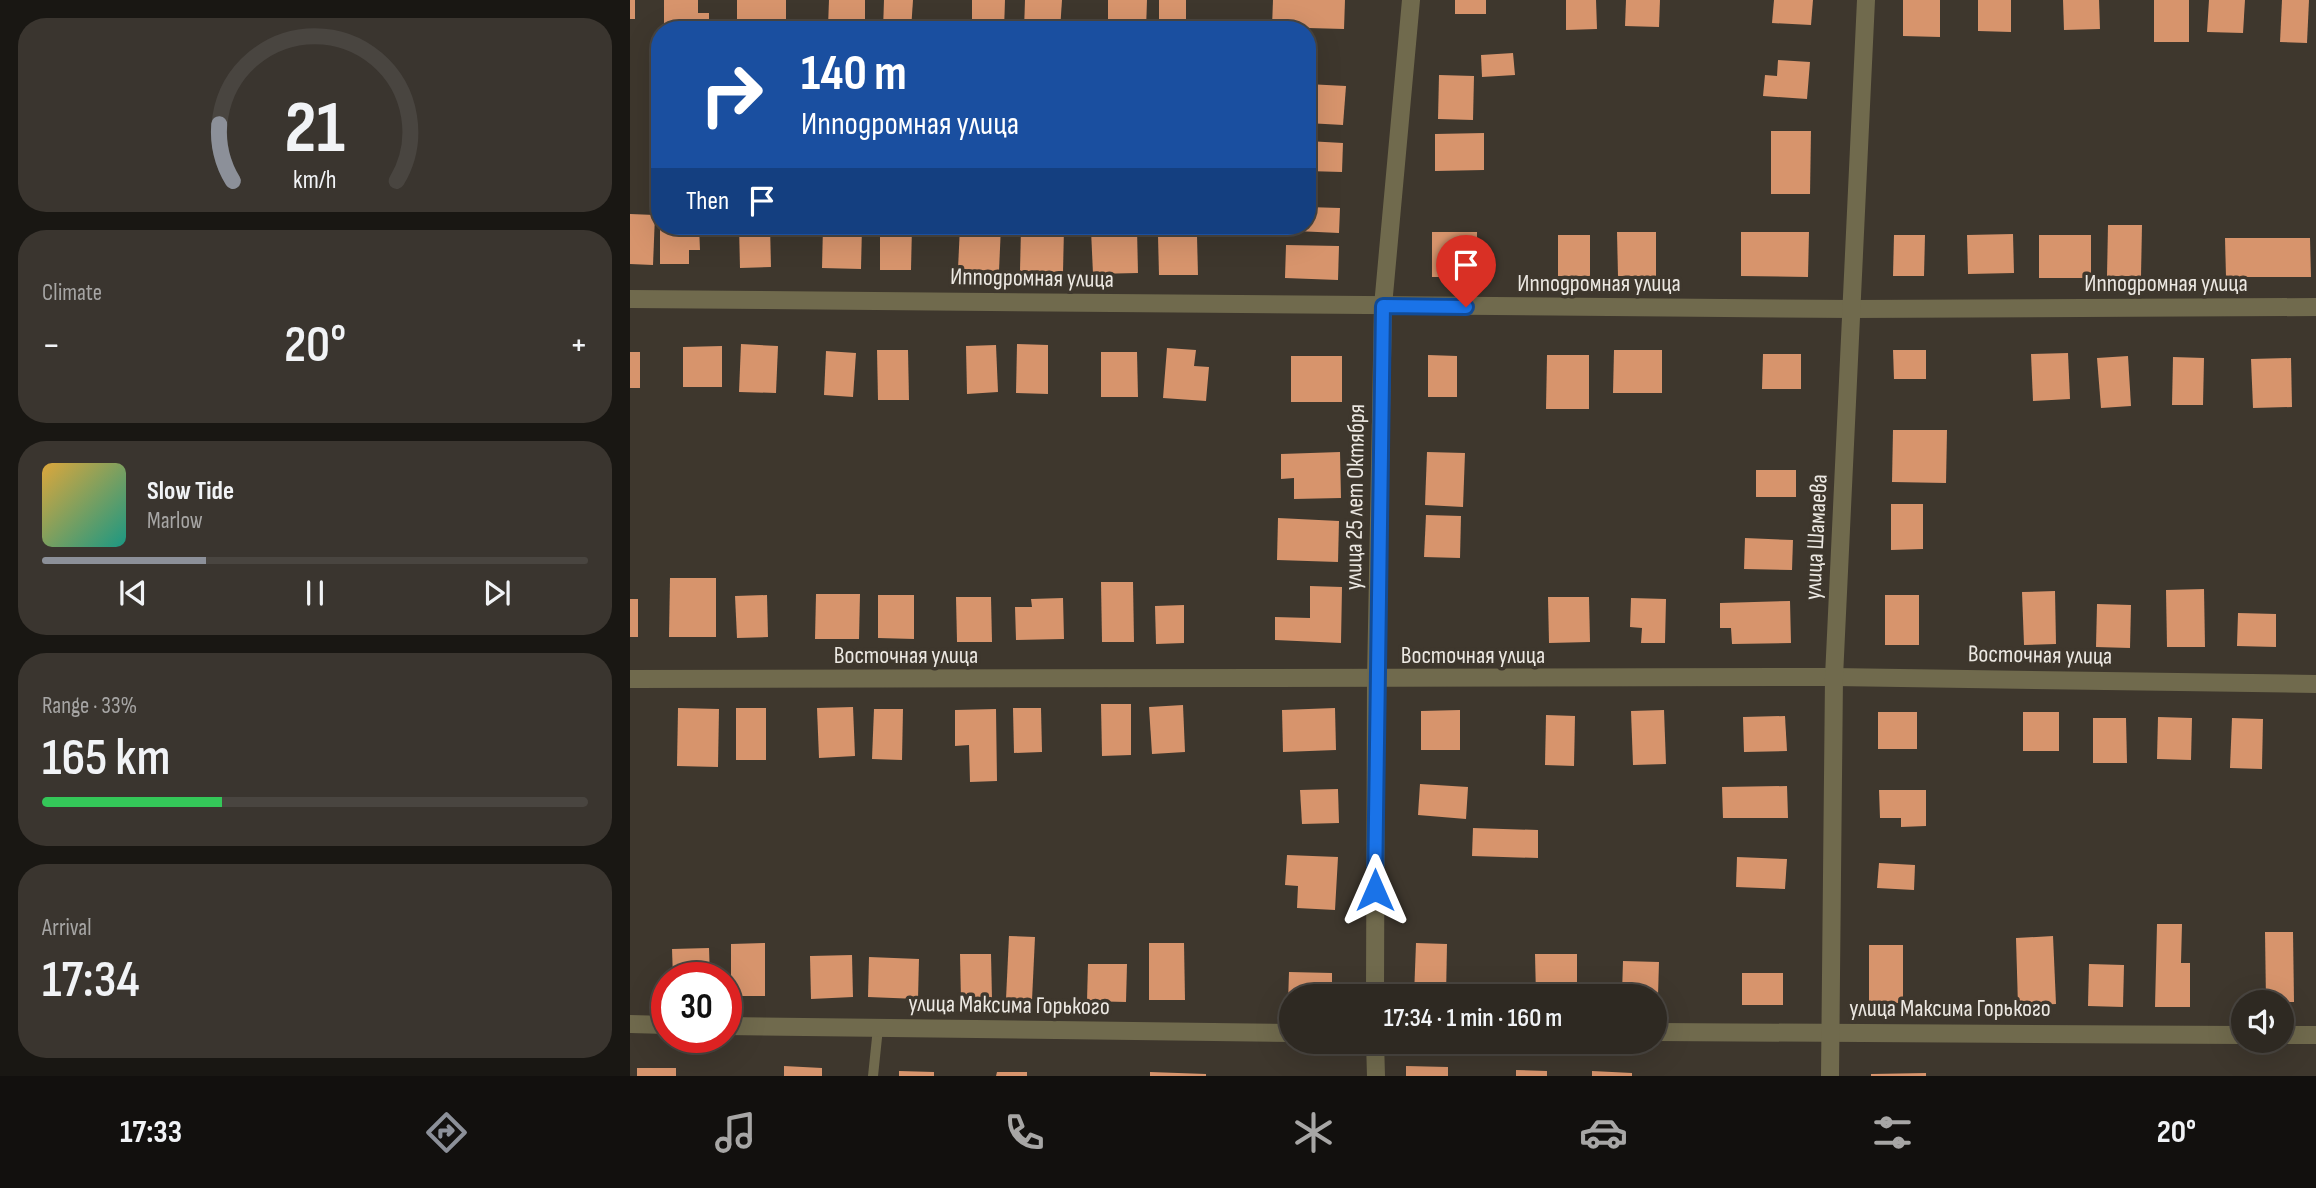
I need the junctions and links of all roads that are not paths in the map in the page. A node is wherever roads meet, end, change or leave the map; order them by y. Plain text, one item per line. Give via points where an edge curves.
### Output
1 (1411, 0) edge
2 (1866, 0) edge
3 (630, 299) edge
4 (1383, 306) junction
5 (2316, 307) edge
6 (1852, 309) junction
7 (1833, 677) junction
8 (630, 679) edge
9 (1376, 680) junction
10 (2316, 684) edge
11 (1375, 984) edge
12 (630, 1024) edge
13 (651, 1025) edge
14 (742, 1026) edge
15 (878, 1028) junction
16 (1830, 1031) junction
17 (1667, 1032) edge
18 (1279, 1033) edge
19 (2231, 1035) edge
20 (2294, 1035) edge
21 (2316, 1035) edge
22 (1375, 1054) edge
23 (873, 1076) edge
24 (1376, 1076) edge
25 (1830, 1076) edge

1 - 4 street, улица 25 лет Октября
2 - 6 street, улица Шамаева
3 - 4 street, Ипподромная улица
4 - 6 street, Ипподромная улица
4 - 9 street, улица 25 лет Октября
5 - 6 street, Ипподромная улица
6 - 7 street, улица Шамаева
7 - 9 street, Восточная улица
7 - 10 street, Восточная улица
7 - 16 street, улица Шамаева
8 - 9 street, Восточная улица
9 - 11 street, улица 25 лет Октября
12 - 13 street
14 - 15 street, улица Максима Горького
15 - 18 street, улица Максима Горького
15 - 23 lane
16 - 17 street, улица Максима Горького
16 - 19 street, улица Максима Горького
16 - 25 street, улица Шамаева
20 - 21 street
22 - 24 street

